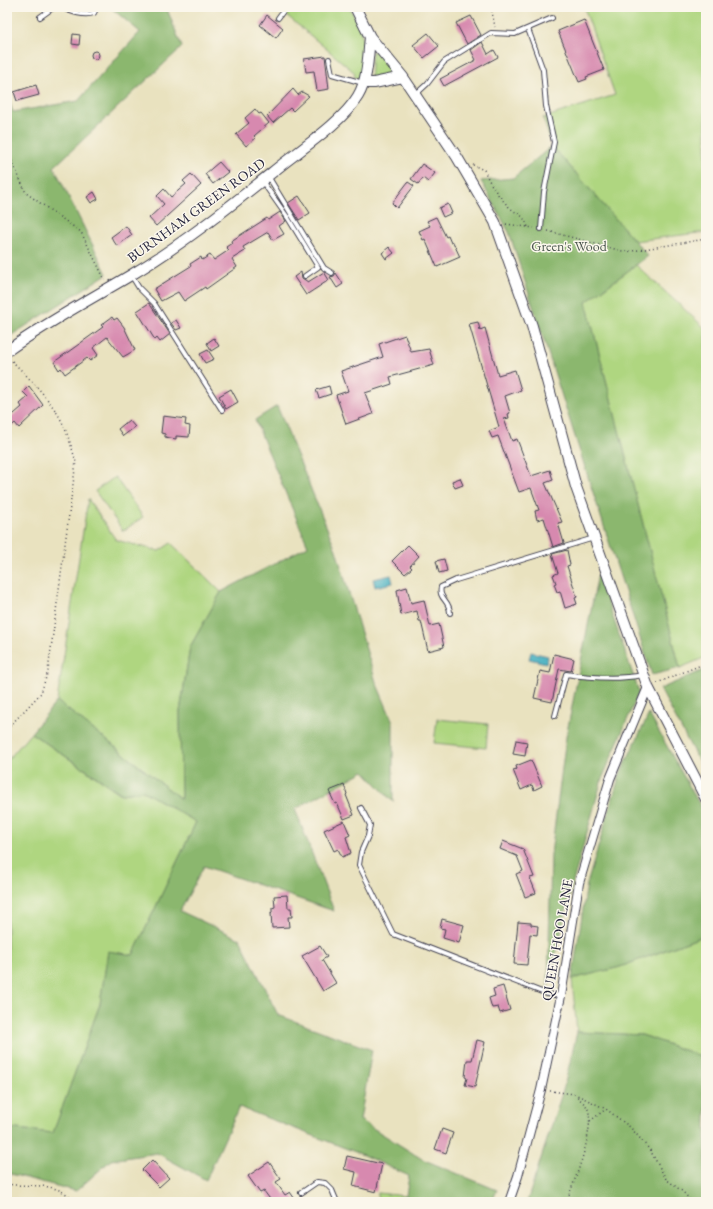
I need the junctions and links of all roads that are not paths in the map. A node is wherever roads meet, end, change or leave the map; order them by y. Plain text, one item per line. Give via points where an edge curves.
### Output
1 (59, 7) edge
2 (97, 7) edge
3 (286, 7) edge
4 (355, 7) edge
5 (40, 17) dead end
6 (278, 18) dead end
7 (552, 18) dead end
8 (528, 29) junction
9 (370, 37) junction
10 (329, 59) dead end
11 (404, 77) junction
12 (364, 83) junction
13 (415, 95) junction
14 (265, 178) junction
15 (541, 229) road end
16 (332, 273) dead end
17 (131, 275) junction
18 (305, 276) dead end
19 (7, 351) edge
20 (222, 410) dead end
21 (594, 538) junction
22 (450, 613) dead end
23 (644, 675) junction
24 (648, 687) junction
25 (555, 716) dead end
26 (706, 799) edge
27 (360, 808) dead end
28 (561, 996) junction
29 (301, 1193) dead end
30 (338, 1202) edge
31 (509, 1202) edge

1 - 2 lane via 90,15
1 - 5 lane
3 - 6 lane
4 - 9 street
7 - 8 lane
8 - 13 lane via 515,34 491,33 444,62
8 - 15 lane via 543,70 546,106 554,142 544,192
9 - 11 street
9 - 12 street, BURNHAM GREEN ROAD
10 - 12 lane via 332,74
11 - 12 street
11 - 13 street
12 - 14 street, BURNHAM GREEN ROAD via 351,106
13 - 21 street via 457,157 495,222 532,326 576,487
14 - 16 lane via 324,268
14 - 17 street, BURNHAM GREEN ROAD via 171,249
14 - 18 lane via 318,267
17 - 19 street, BURNHAM GREEN ROAD via 59,315
17 - 20 lane via 138,288 154,303
21 - 22 lane via 441,587 441,596 448,602
21 - 23 street
23 - 24 street
23 - 25 lane via 621,679 566,674
24 - 26 street
24 - 28 street, QUEEN HOO LANE via 610,779 579,883
27 - 28 lane via 370,825 359,865 393,934 547,994
28 - 31 street, QUEEN HOO LANE via 541,1090
29 - 30 lane via 317,1182 325,1183

